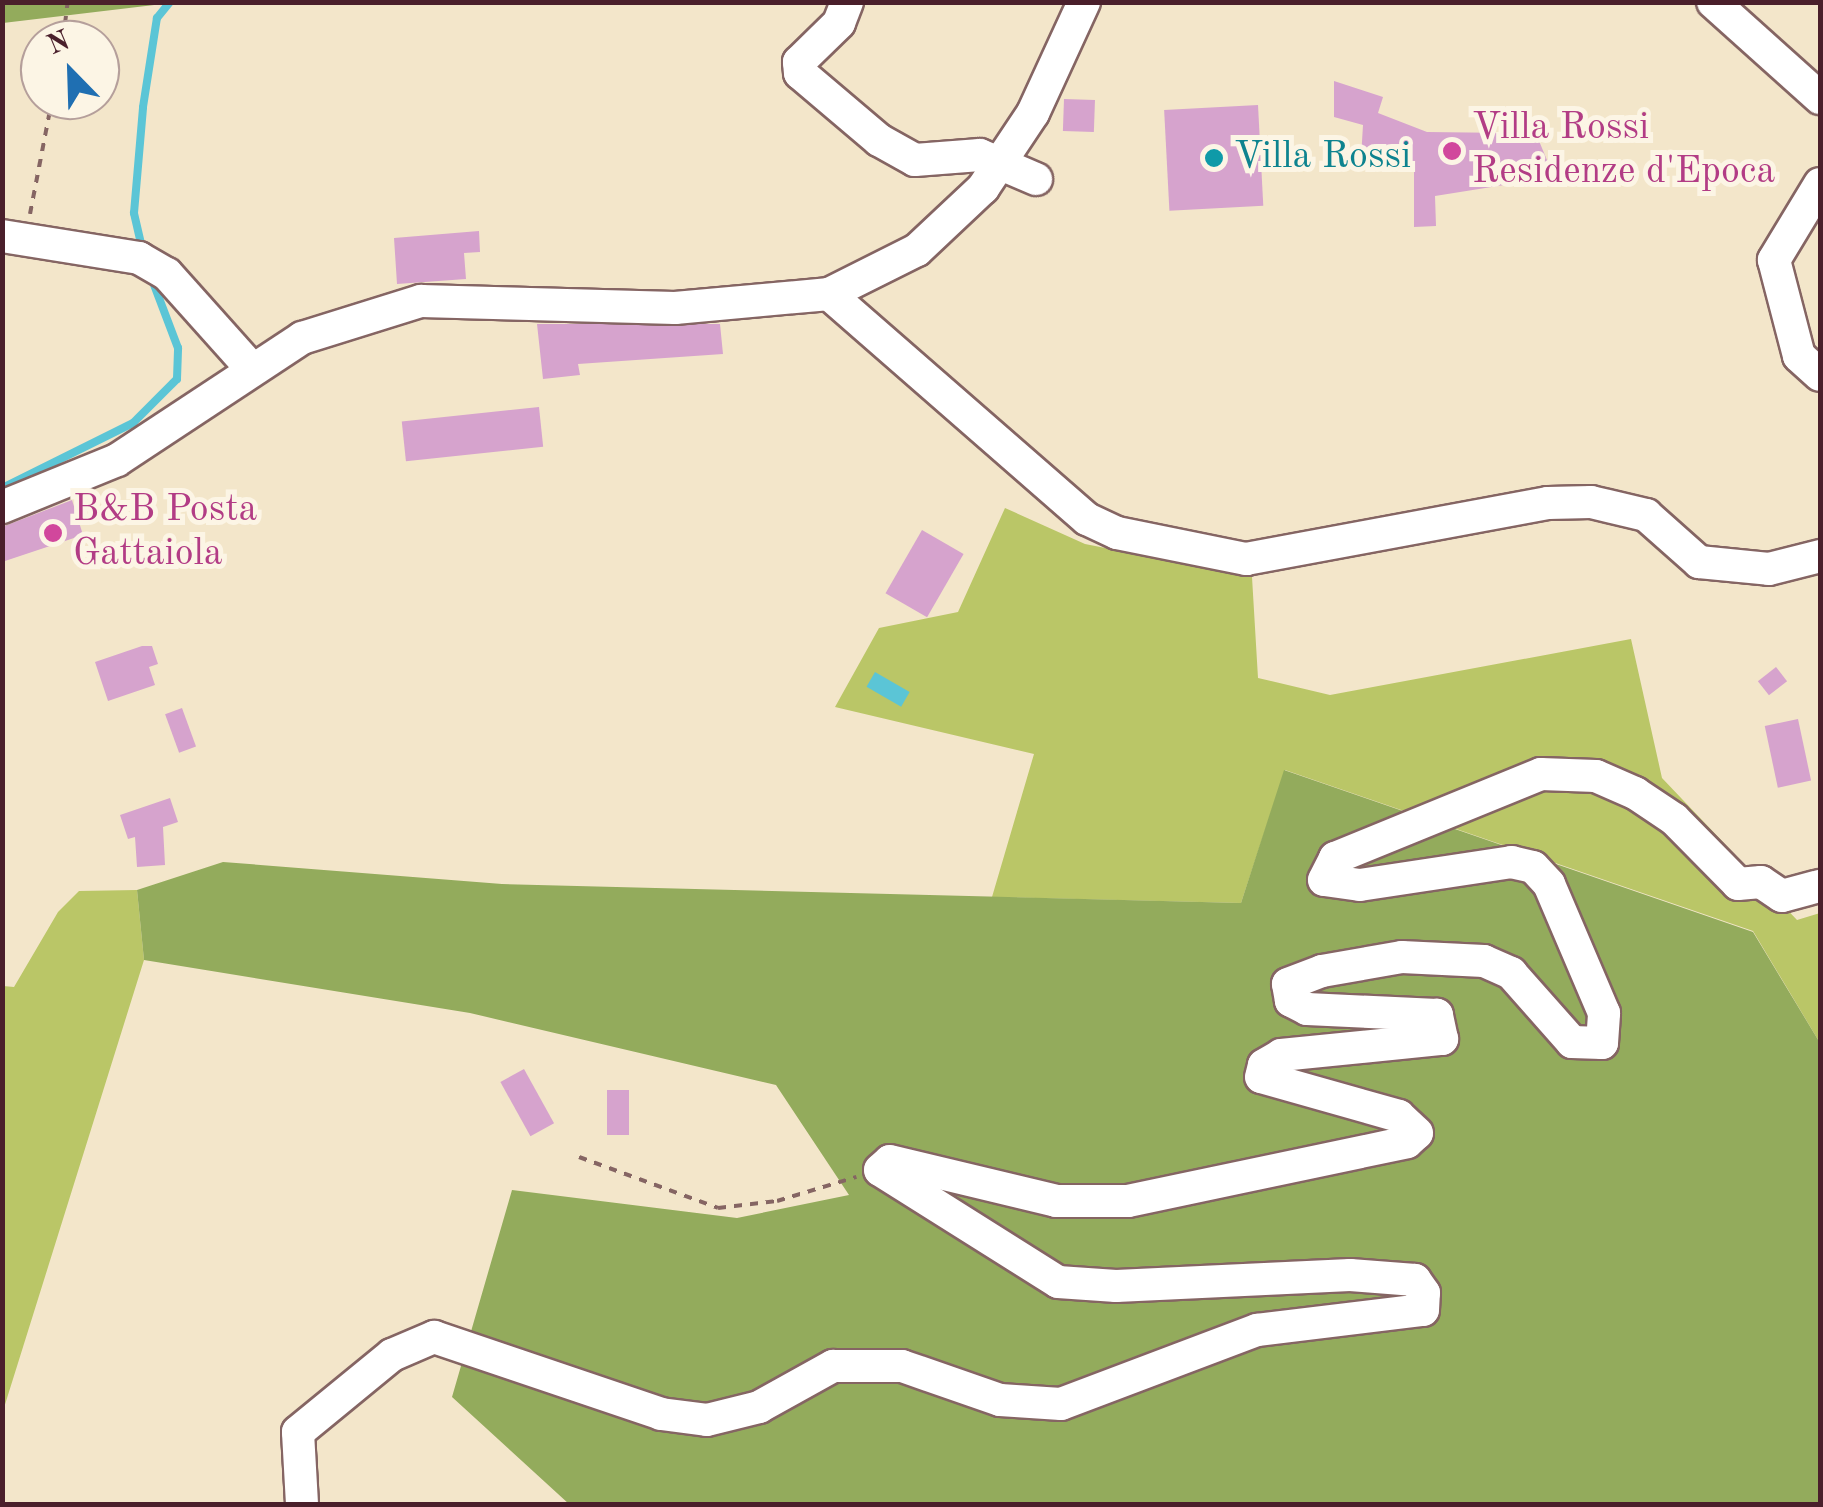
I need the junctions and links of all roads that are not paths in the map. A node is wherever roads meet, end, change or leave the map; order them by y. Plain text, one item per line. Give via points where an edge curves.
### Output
1 (846, 2) edge
2 (1084, 2) edge
3 (1713, 2) edge
4 (1820, 98) edge
5 (999, 164) junction
6 (1036, 179) dead end
7 (1820, 184) edge
8 (14, 237) edge
9 (829, 294) junction
10 (252, 369) junction
11 (1820, 375) edge
12 (2, 508) edge
13 (1820, 556) edge
14 (1820, 886) edge
15 (302, 1504) edge

1 - 5 street via 839,23 798,62 800,73 879,140 915,160 980,155
2 - 5 street via 1032,113
3 - 4 street
5 - 6 street
5 - 9 street via 917,250
7 - 11 street via 1774,260 1799,356
8 - 10 street via 139,258 168,274
9 - 10 street via 675,308 421,300 302,338
9 - 13 street via 1087,519 1117,533 1246,558 1342,537 1591,502 1646,514 1698,562 1769,569
10 - 12 street via 116,460
14 - 15 street via 1782,896 1761,882 1738,884 1674,819 1635,793 1596,776 1542,774 1335,858 1324,880 1360,885 1512,862 1533,868 1548,884 1604,1012 1602,1043 1572,1042 1511,973 1484,961 1402,957 1322,971 1288,984 1292,1001 1307,1009 1437,1015 1442,1039 1280,1055 1261,1077 1399,1116 1417,1133 1407,1142 1128,1201 1056,1201 890,1160 880,1170 1058,1282 1116,1286 1350,1275 1415,1280 1424,1293 1423,1310 1258,1330 1060,1404 1000,1400 902,1366 832,1366 758,1407 706,1420 661,1414 434,1337 392,1354 298,1432

